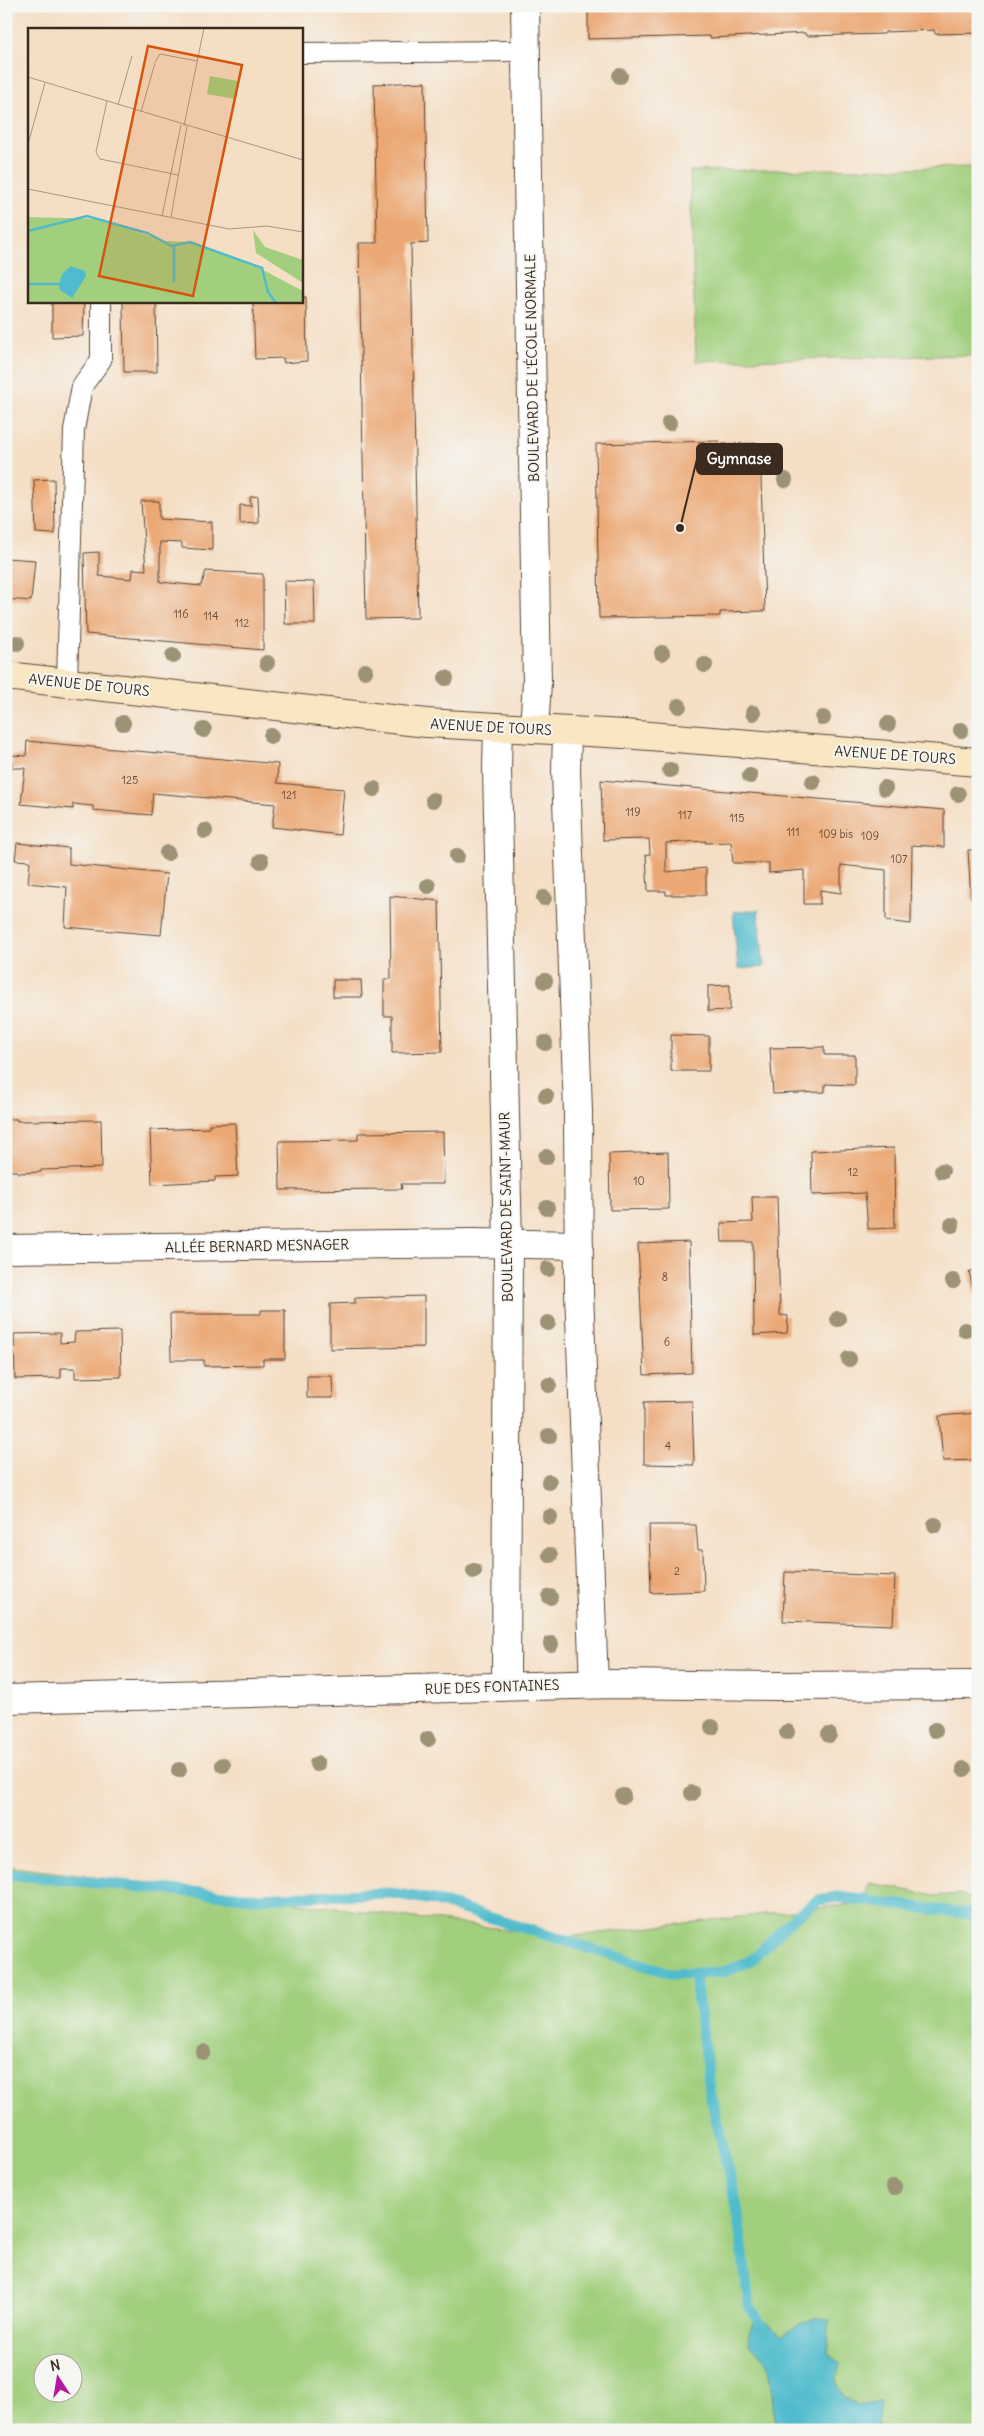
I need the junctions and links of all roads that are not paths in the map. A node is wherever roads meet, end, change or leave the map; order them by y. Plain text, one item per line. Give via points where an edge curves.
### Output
1 (525, 6) edge
2 (526, 51) junction
3 (302, 53) edge
4 (101, 302) edge
5 (6, 676) edge
6 (67, 682) junction
7 (498, 727) junction
8 (534, 729) junction
9 (567, 732) junction
10 (978, 762) edge
11 (508, 1244) junction
12 (579, 1245) junction
13 (6, 1249) edge
14 (594, 1684) junction
15 (978, 1685) edge
16 (506, 1686) junction
17 (6, 1699) edge

1 - 2 street, BOULEVARD DE L'ÉCOLE NORMALE
2 - 3 lane
2 - 8 street, BOULEVARD DE L'ÉCOLE NORMALE via 537,672
4 - 6 lane via 101,360 82,386 74,430
5 - 6 main road, AVENUE DE TOURS
6 - 7 main road, AVENUE DE TOURS via 427,723
7 - 8 main road, AVENUE DE TOURS
7 - 11 street, BOULEVARD DE SAINT-MAUR
8 - 9 main road, AVENUE DE TOURS
9 - 10 main road, AVENUE DE TOURS
9 - 12 street
11 - 12 street, ALLÉE BERNARD MESNAGER
11 - 13 street, ALLÉE BERNARD MESNAGER
11 - 16 street, BOULEVARD DE SAINT-MAUR
12 - 14 street
14 - 15 street, RUE DES FONTAINES
14 - 16 street, RUE DES FONTAINES
16 - 17 street, RUE DES FONTAINES

